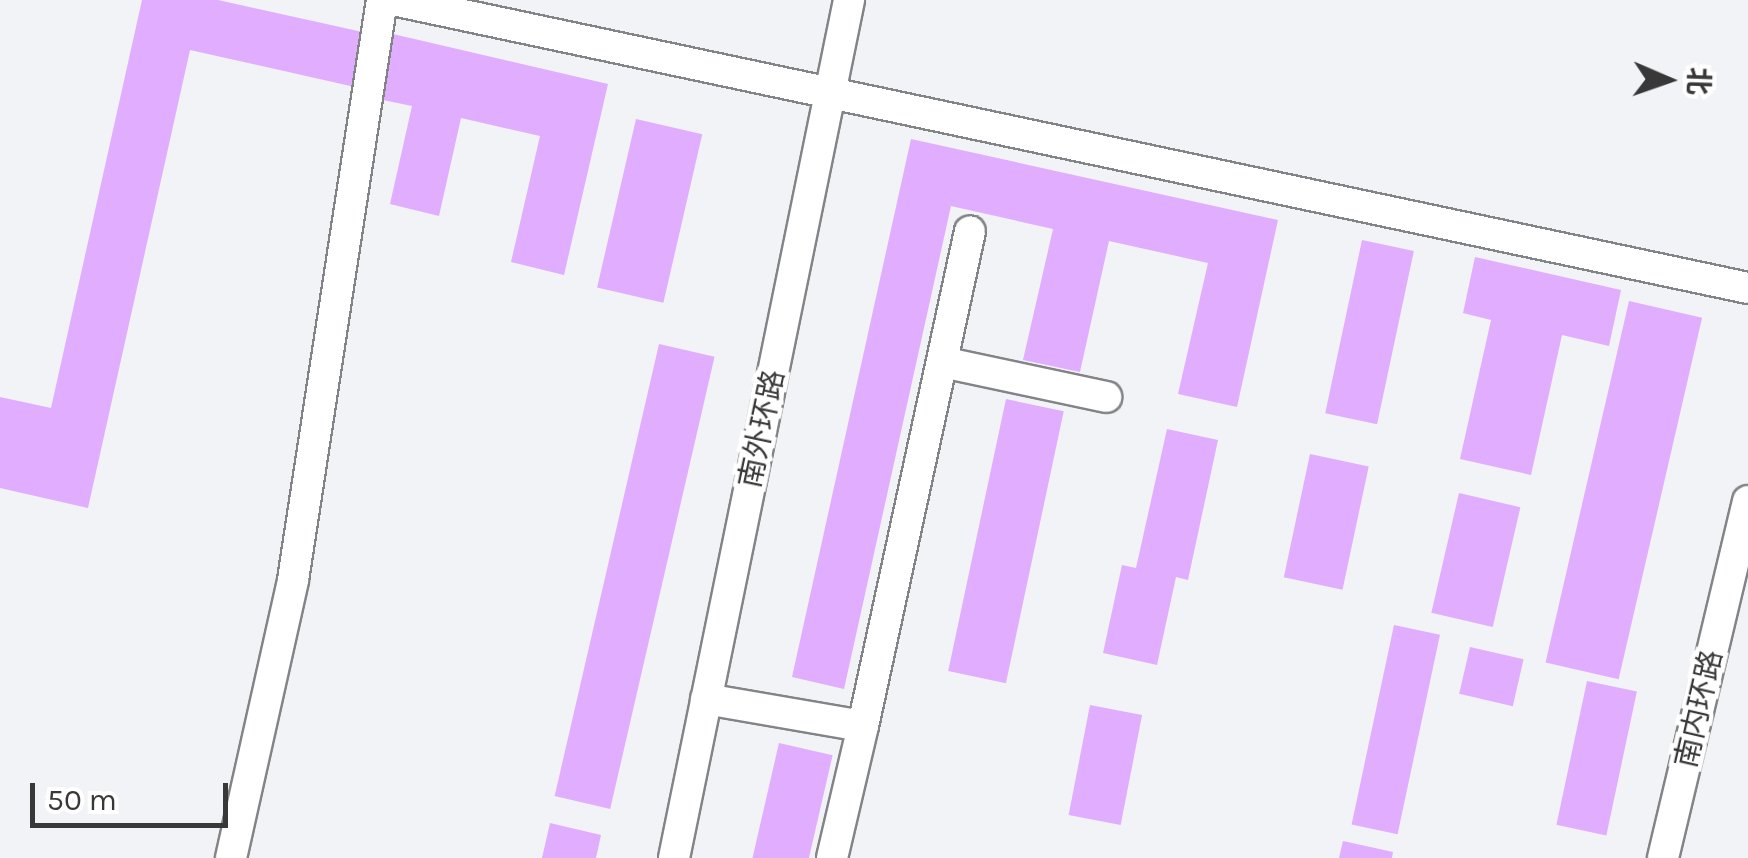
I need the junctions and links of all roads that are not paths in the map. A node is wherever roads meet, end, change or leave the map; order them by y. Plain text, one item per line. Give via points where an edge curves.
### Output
1 (382, 0) edge
2 (393, 0) edge
3 (849, 0) edge
4 (830, 94) junction
5 (970, 231) dead end
6 (1748, 288) edge
7 (942, 362) junction
8 (1106, 396) dead end
9 (1748, 501) edge
10 (706, 699) junction
11 (863, 726) junction
12 (231, 858) edge
13 (674, 858) edge
14 (832, 858) edge
15 (1663, 858) edge

1 - 12 street via 293,580
2 - 4 street
3 - 4 street, 南外环路
4 - 6 street
4 - 10 street, 南外环路
5 - 7 street
7 - 8 street
7 - 11 street
9 - 15 street, 南内环路
10 - 11 street
10 - 13 street, 南外环路
11 - 14 street

